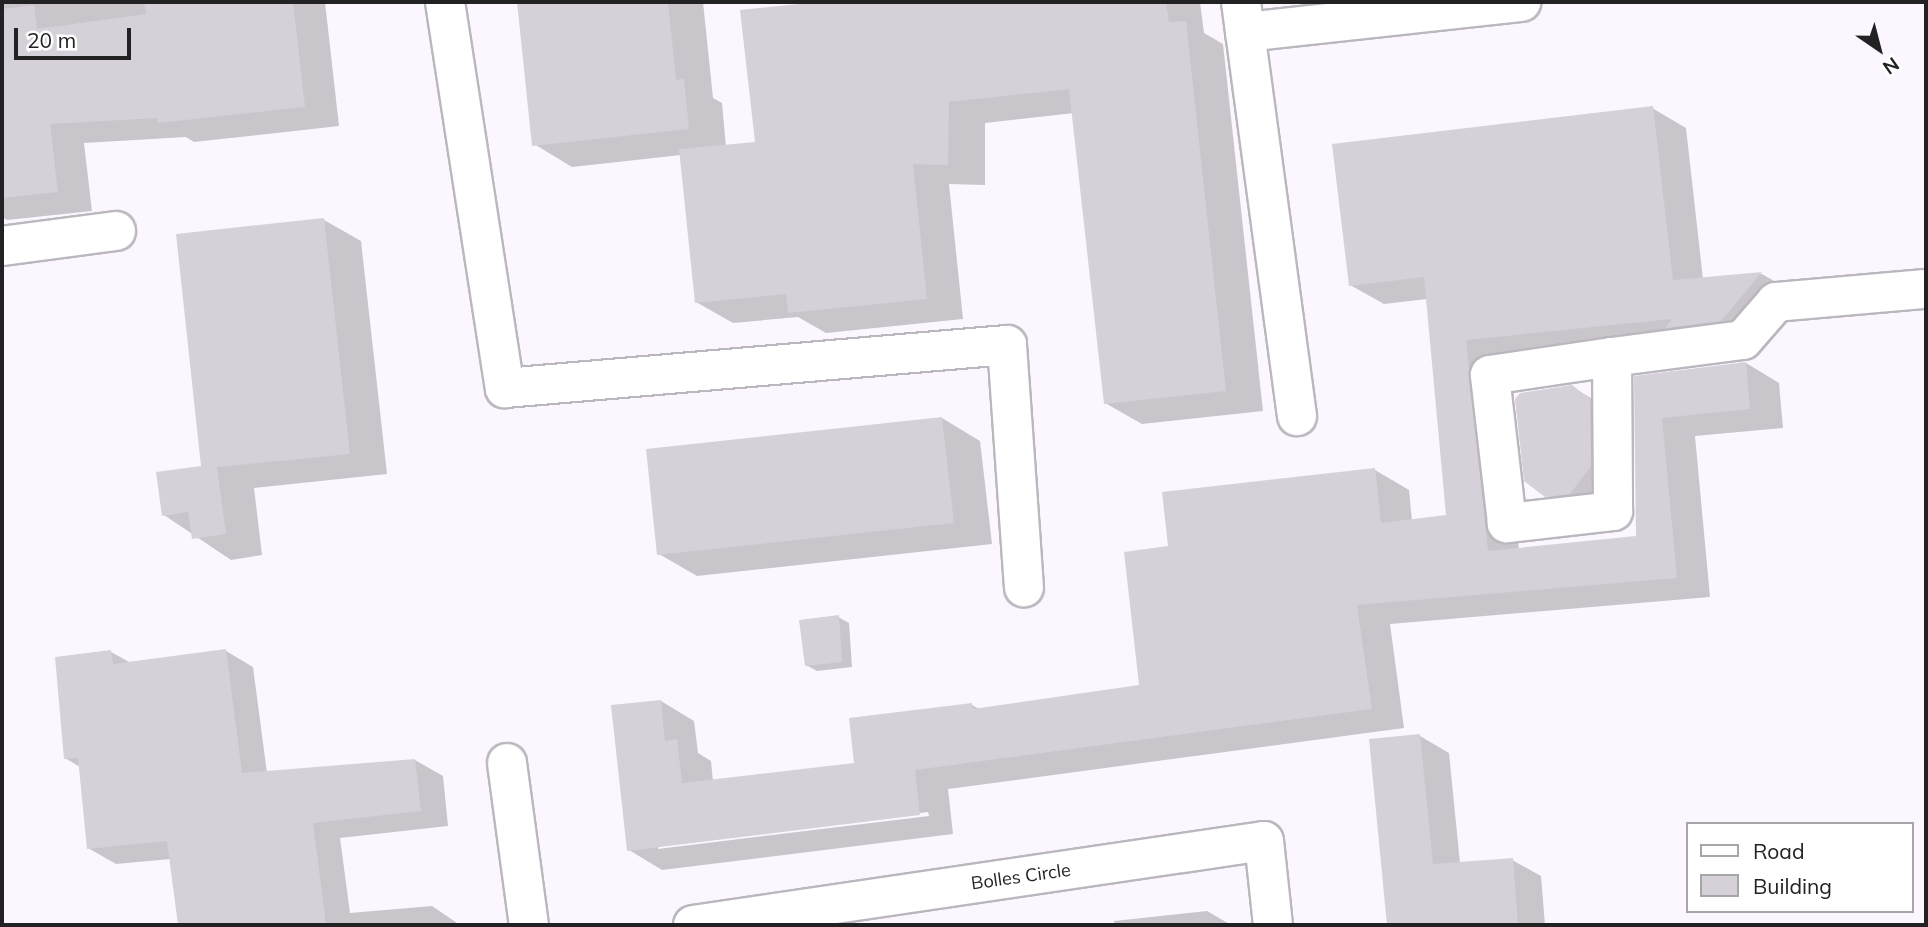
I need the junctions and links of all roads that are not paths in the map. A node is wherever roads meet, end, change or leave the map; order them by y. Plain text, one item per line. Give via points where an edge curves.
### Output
1 (444, 2) edge
2 (1521, 2) edge
3 (1243, 17) edge
4 (116, 231) dead end
5 (2, 246) edge
6 (1926, 289) edge
7 (1612, 357) junction
8 (1297, 416) dead end
9 (1024, 587) dead end
10 (507, 763) dead end
11 (529, 925) edge
12 (693, 925) edge
13 (1273, 925) edge

1 - 9 lane via 505,388 1007,345
2 - 3 lane
3 - 8 lane
4 - 5 lane
6 - 7 lane via 1776,302 1743,340
7 - 7 lane via 1490,374 1507,523 1613,511
10 - 11 lane
12 - 13 lane, Bolles Circle via 1264,841

